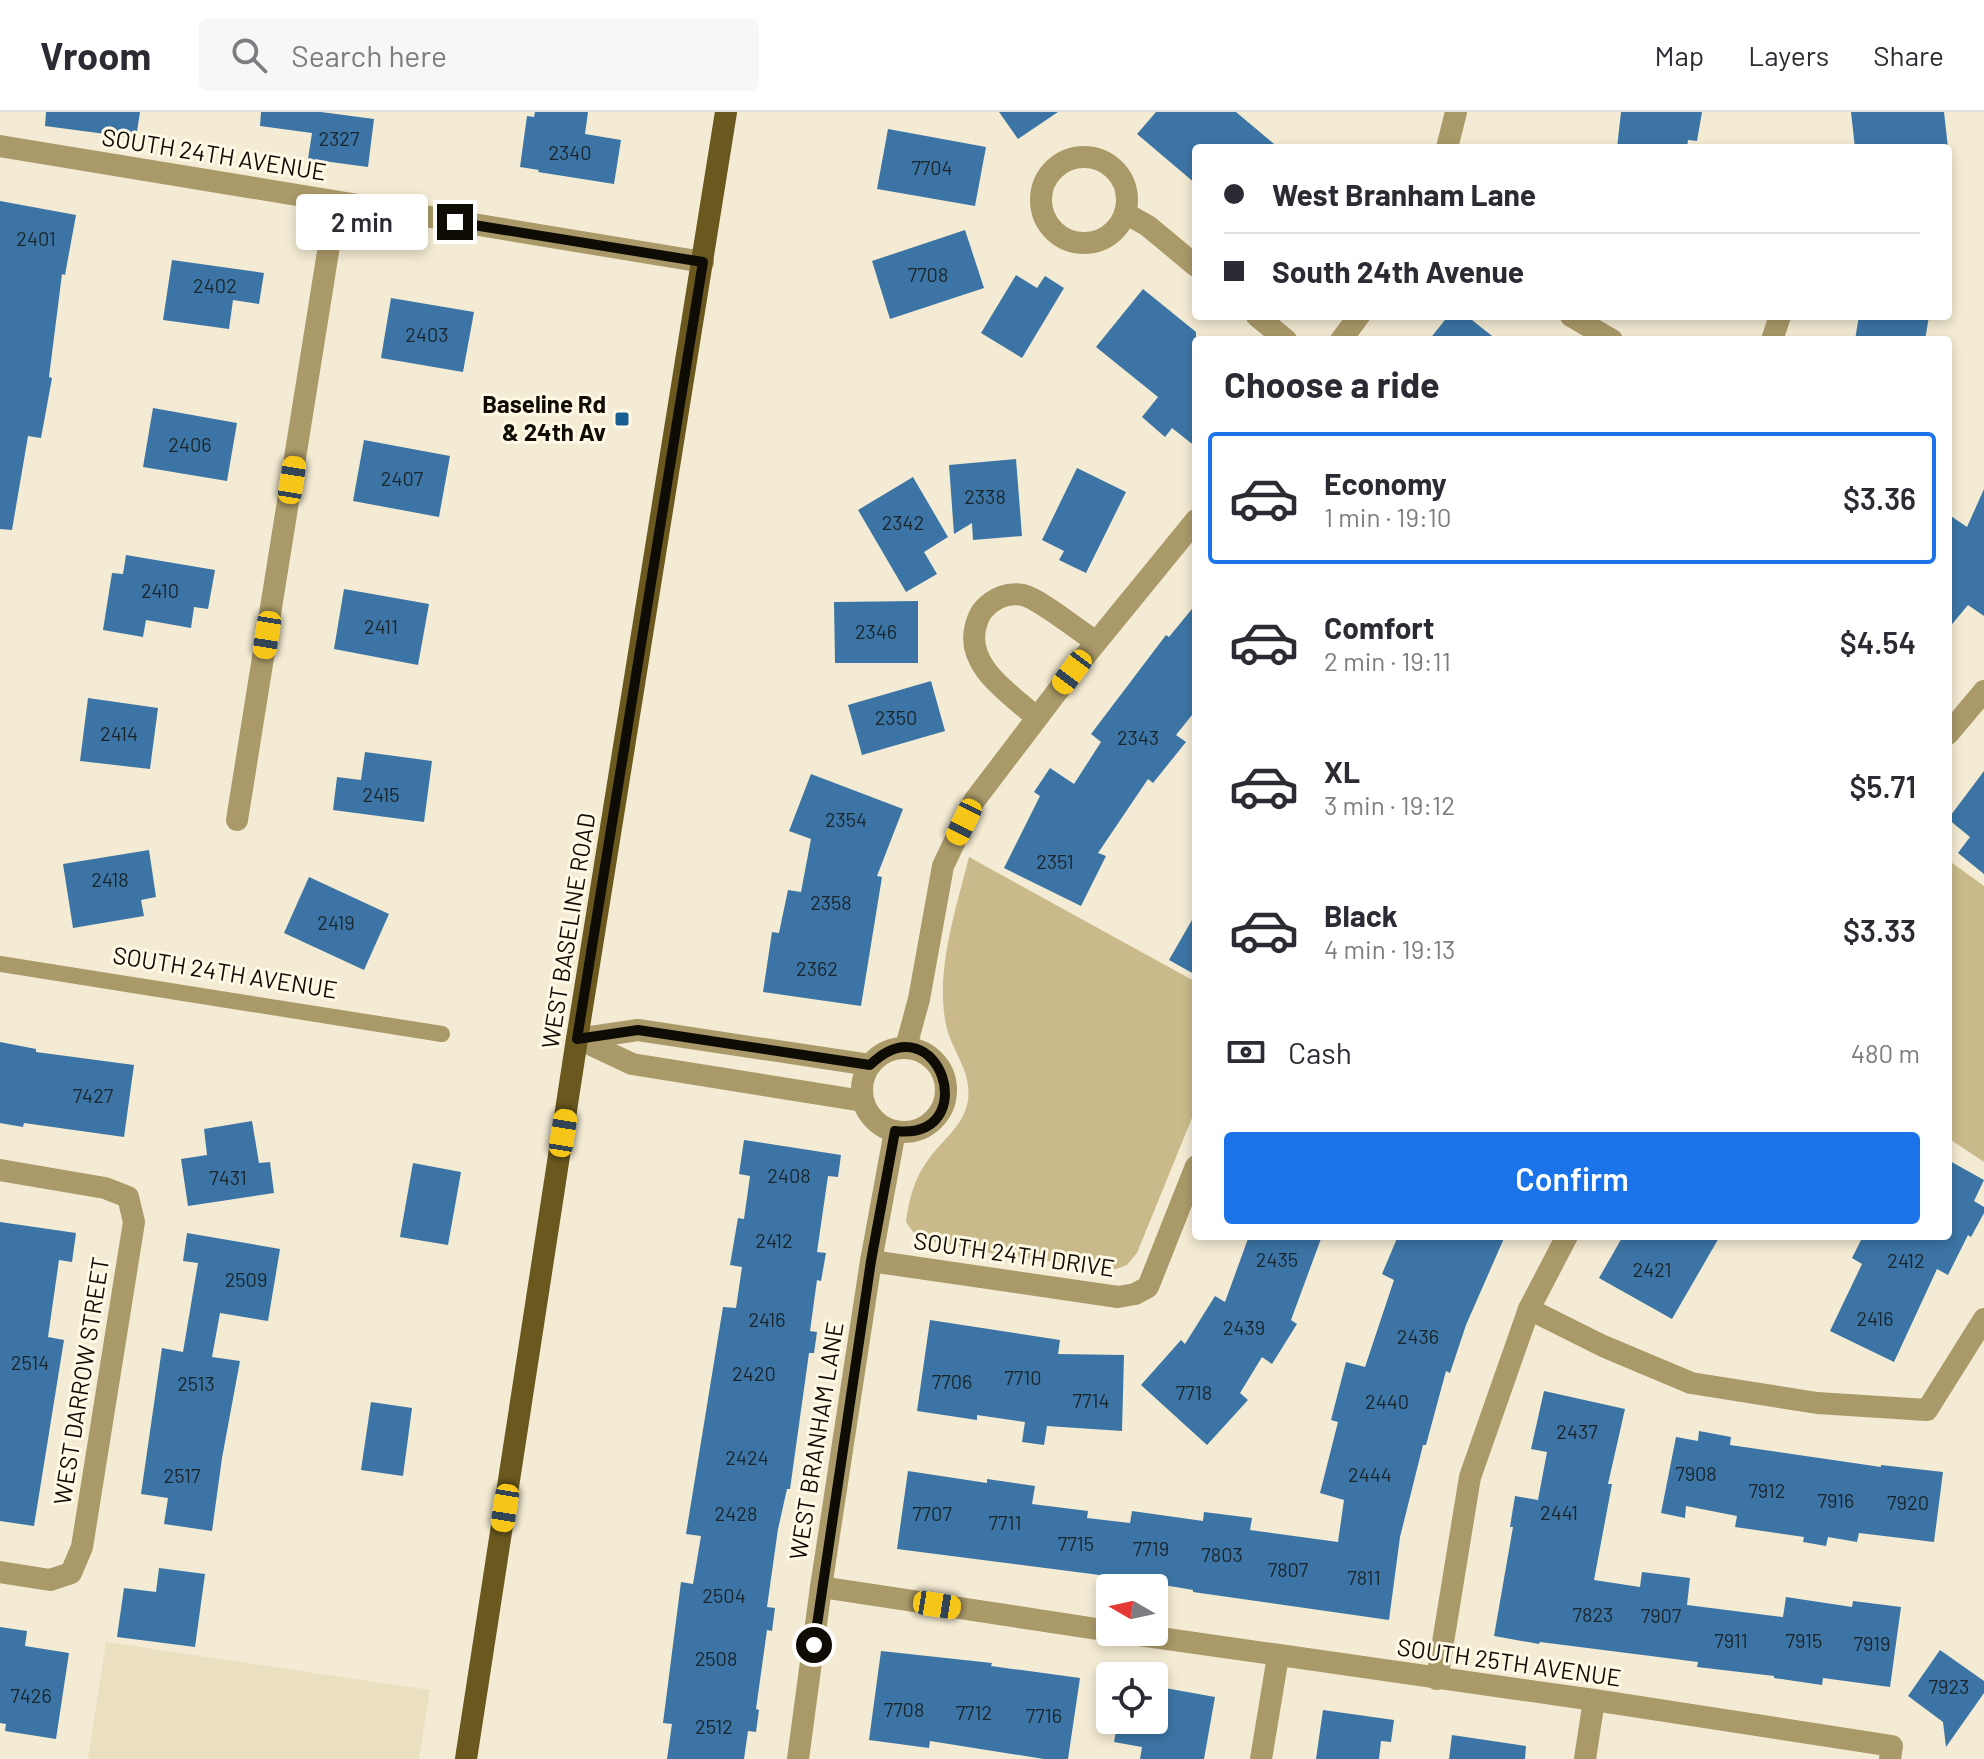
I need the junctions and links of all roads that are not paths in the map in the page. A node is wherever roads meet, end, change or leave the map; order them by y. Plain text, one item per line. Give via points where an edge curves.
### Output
1 (726, 112) edge
2 (1456, 112) edge
3 (1448, 144) edge
4 (0, 146) edge
5 (336, 202) junction
6 (1125, 213) dead end
7 (703, 262) junction
8 (1192, 263) edge
9 (1262, 320) edge
10 (1578, 320) edge
11 (1281, 336) edge
12 (1605, 336) edge
13 (1192, 525) edge
14 (1096, 642) junction
15 (1984, 691) edge
16 (1037, 718) junction
17 (1952, 729) edge
18 (237, 820) dead end
19 (0, 964) edge
20 (442, 1034) dead end
21 (577, 1039) junction
22 (906, 1047) junction
23 (870, 1065) junction
24 (863, 1101) junction
25 (895, 1131) junction
26 (0, 1170) edge
27 (1192, 1176) edge
28 (1565, 1240) edge
29 (871, 1261) junction
30 (1529, 1309) junction
31 (1984, 1319) edge
32 (0, 1572) edge
33 (821, 1587) junction
34 (1096, 1629) edge
35 (1168, 1640) edge
36 (1278, 1656) junction
37 (1437, 1679) junction
38 (1594, 1700) junction
39 (1891, 1753) edge
40 (466, 1759) edge
41 (798, 1759) edge
42 (1261, 1759) edge
43 (1585, 1759) edge

1 - 7 main road, WEST BASELINE ROAD
2 - 3 street
4 - 5 street, SOUTH 24TH AVENUE
5 - 7 street, SOUTH 24TH AVENUE
5 - 18 street
6 - 8 street
7 - 21 main road, WEST BASELINE ROAD
9 - 11 street
10 - 12 street
13 - 14 street
14 - 16 street
14 - 16 street via 1026,596 1008,594 980,612 973,644 980,661
15 - 17 street
16 - 22 street via 974,801 943,866
19 - 20 lane, SOUTH 24TH AVENUE
21 - 23 street via 638,1030
21 - 24 street via 632,1064
21 - 40 main road, WEST BASELINE ROAD
22 - 23 street via 892,1049
22 - 25 street via 932,1057 941,1068 946,1096 934,1121 921,1129
23 - 24 street
24 - 25 street via 874,1120
25 - 29 street, WEST BRANHAM LANE
26 - 32 street, WEST DARROW STREET via 105,1188 128,1197 134,1222 82,1547 71,1573 50,1580
27 - 29 street, SOUTH 24TH DRIVE via 1148,1287 1135,1294 1118,1297
28 - 30 street
29 - 33 street, WEST BRANHAM LANE
30 - 31 street via 1691,1383 1817,1403 1927,1410
30 - 37 street via 1470,1477
33 - 34 street
33 - 41 street, WEST BRANHAM LANE
35 - 36 street, SOUTH 25TH AVENUE
36 - 37 street, SOUTH 25TH AVENUE
36 - 42 street
37 - 38 street, SOUTH 25TH AVENUE
38 - 39 street, SOUTH 25TH AVENUE
38 - 43 street

